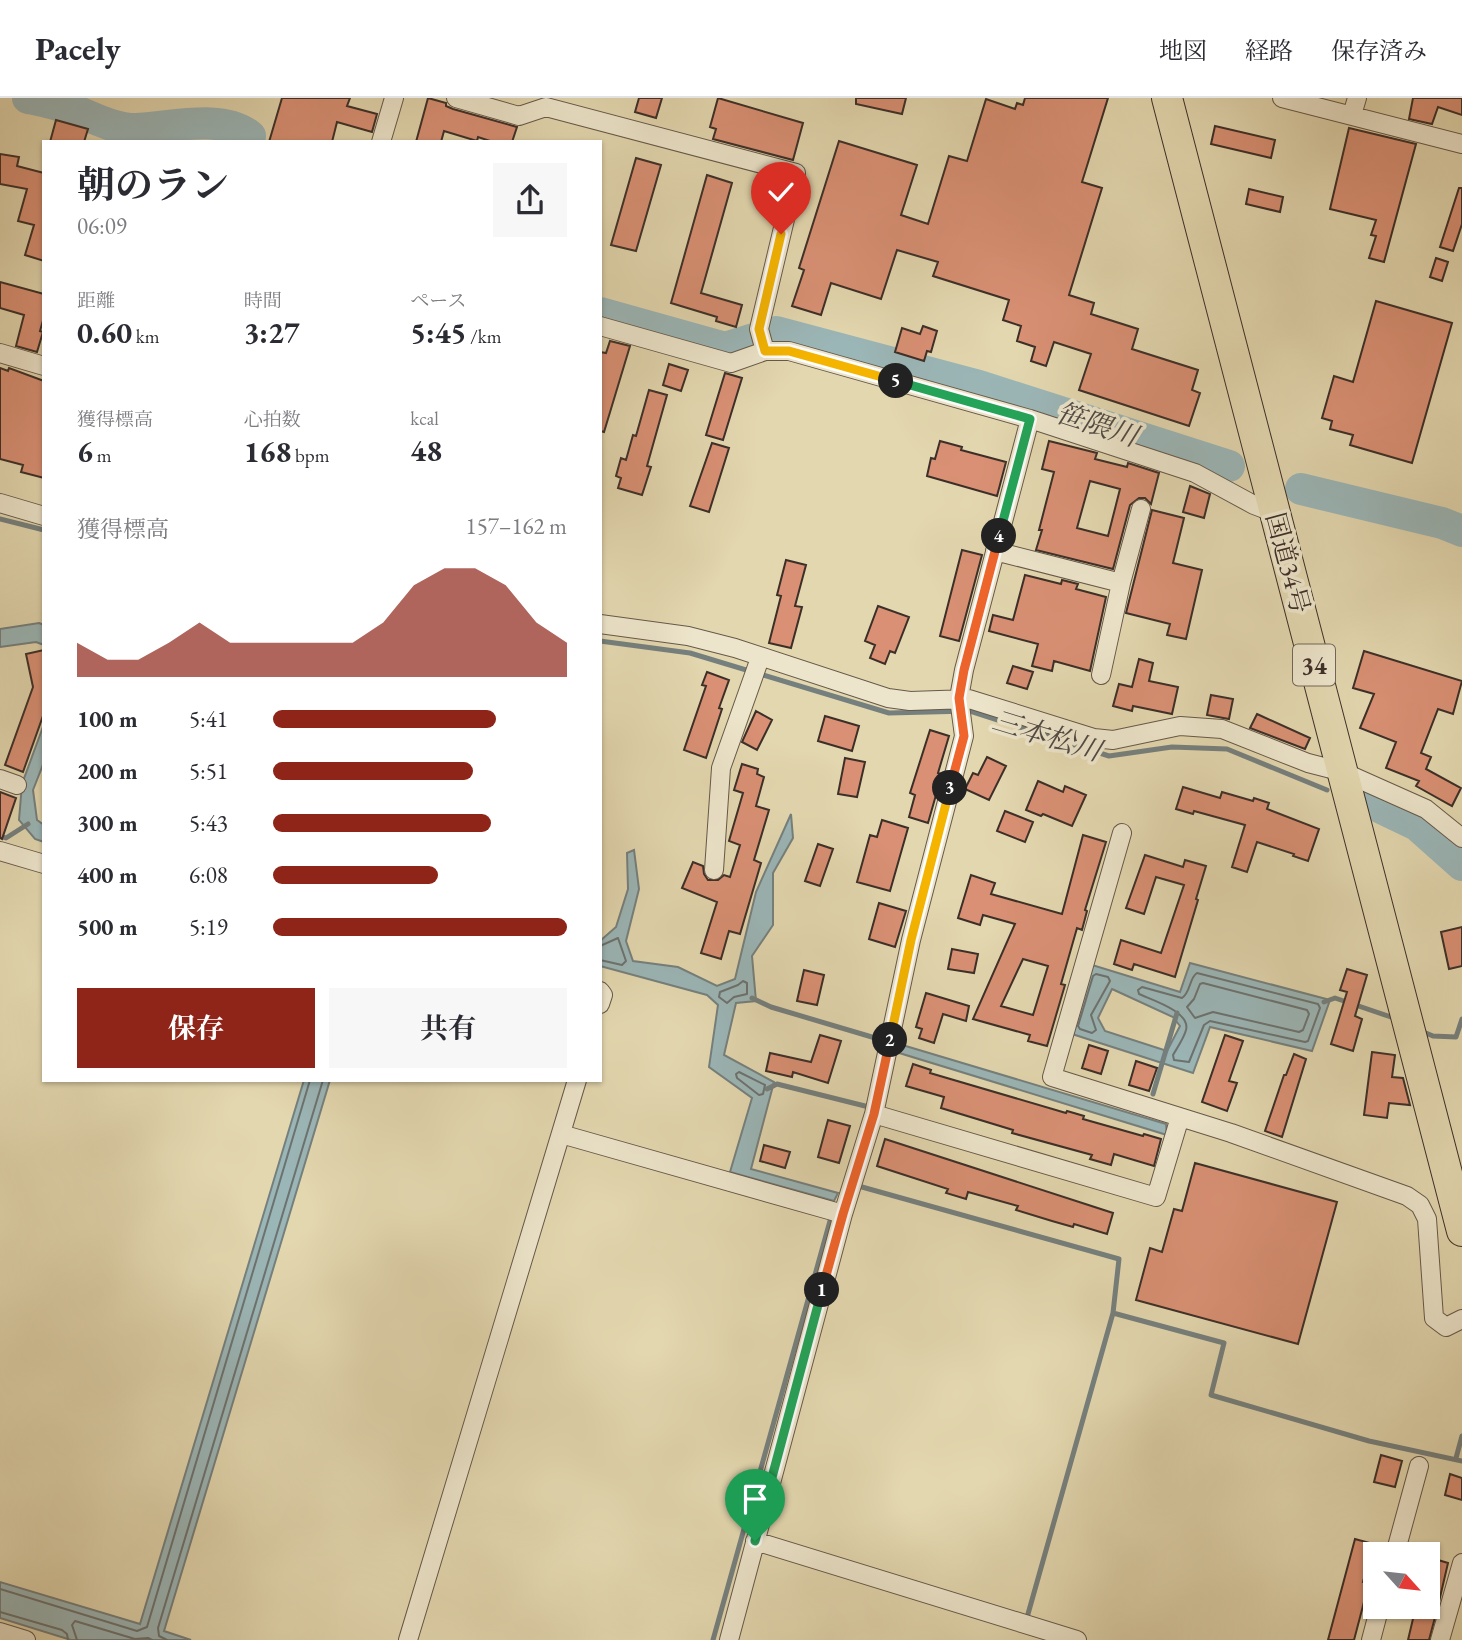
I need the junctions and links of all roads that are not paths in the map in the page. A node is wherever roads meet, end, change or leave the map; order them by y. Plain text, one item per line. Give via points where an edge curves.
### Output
1 (394, 98) edge
2 (456, 98) edge
3 (1167, 98) edge
4 (1282, 98) edge
5 (1355, 106) edge
6 (383, 140) edge
7 (1462, 144) edge
8 (602, 327) edge
9 (765, 351) junction
10 (0, 353) edge
11 (42, 365) edge
12 (1030, 419) junction
13 (0, 503) edge
14 (1141, 509) dead end
15 (1275, 513) junction
16 (42, 514) edge
17 (995, 551) junction
18 (1121, 583) junction
19 (602, 624) edge
20 (760, 658) junction
21 (1101, 675) dead end
22 (959, 698) junction
23 (1343, 772) junction
24 (1122, 833) dead end
25 (1462, 838) edge
26 (0, 851) edge
27 (42, 863) edge
28 (714, 870) dead end
29 (576, 1082) edge
30 (874, 1114) junction
31 (1180, 1117) junction
32 (561, 1134) junction
33 (843, 1214) junction
34 (1462, 1231) edge
35 (1462, 1320) edge
36 (1419, 1466) dead end
37 (755, 1541) junction
38 (1398, 1542) edge
39 (1462, 1563) edge
40 (1377, 1619) edge
41 (0, 1632) edge
42 (26, 1640) edge
43 (408, 1640) edge
44 (729, 1640) edge
45 (1077, 1640) edge
46 (1371, 1640) edge
47 (1440, 1640) edge

1 - 6 street
2 - 9 street via 520,117 546,107 796,173 759,329
3 - 15 highway, 国道34号 / 34
4 - 5 street
5 - 7 street
8 - 9 street via 731,363
9 - 12 street via 789,351
10 - 11 street
12 - 15 street via 1195,472
12 - 17 street
13 - 16 street
14 - 18 street
15 - 23 highway, 国道34号 / 34
17 - 18 street
17 - 22 street
18 - 21 street
19 - 20 street via 688,636
20 - 22 street via 887,698
20 - 28 street via 721,768
22 - 23 street via 1103,739 1180,726 1223,729
22 - 30 street via 964,736 911,940
23 - 25 street via 1426,809
23 - 34 highway, 国道34号 / 34
24 - 31 street via 1052,1077
26 - 27 street
29 - 32 street
30 - 31 street via 1156,1196
30 - 33 street
31 - 35 street via 1407,1196 1420,1205 1427,1219 1434,1318 1447,1326
32 - 33 street
32 - 43 street
33 - 37 street
36 - 38 street
37 - 44 street
37 - 45 street
39 - 47 street
40 - 46 street
41 - 42 street

